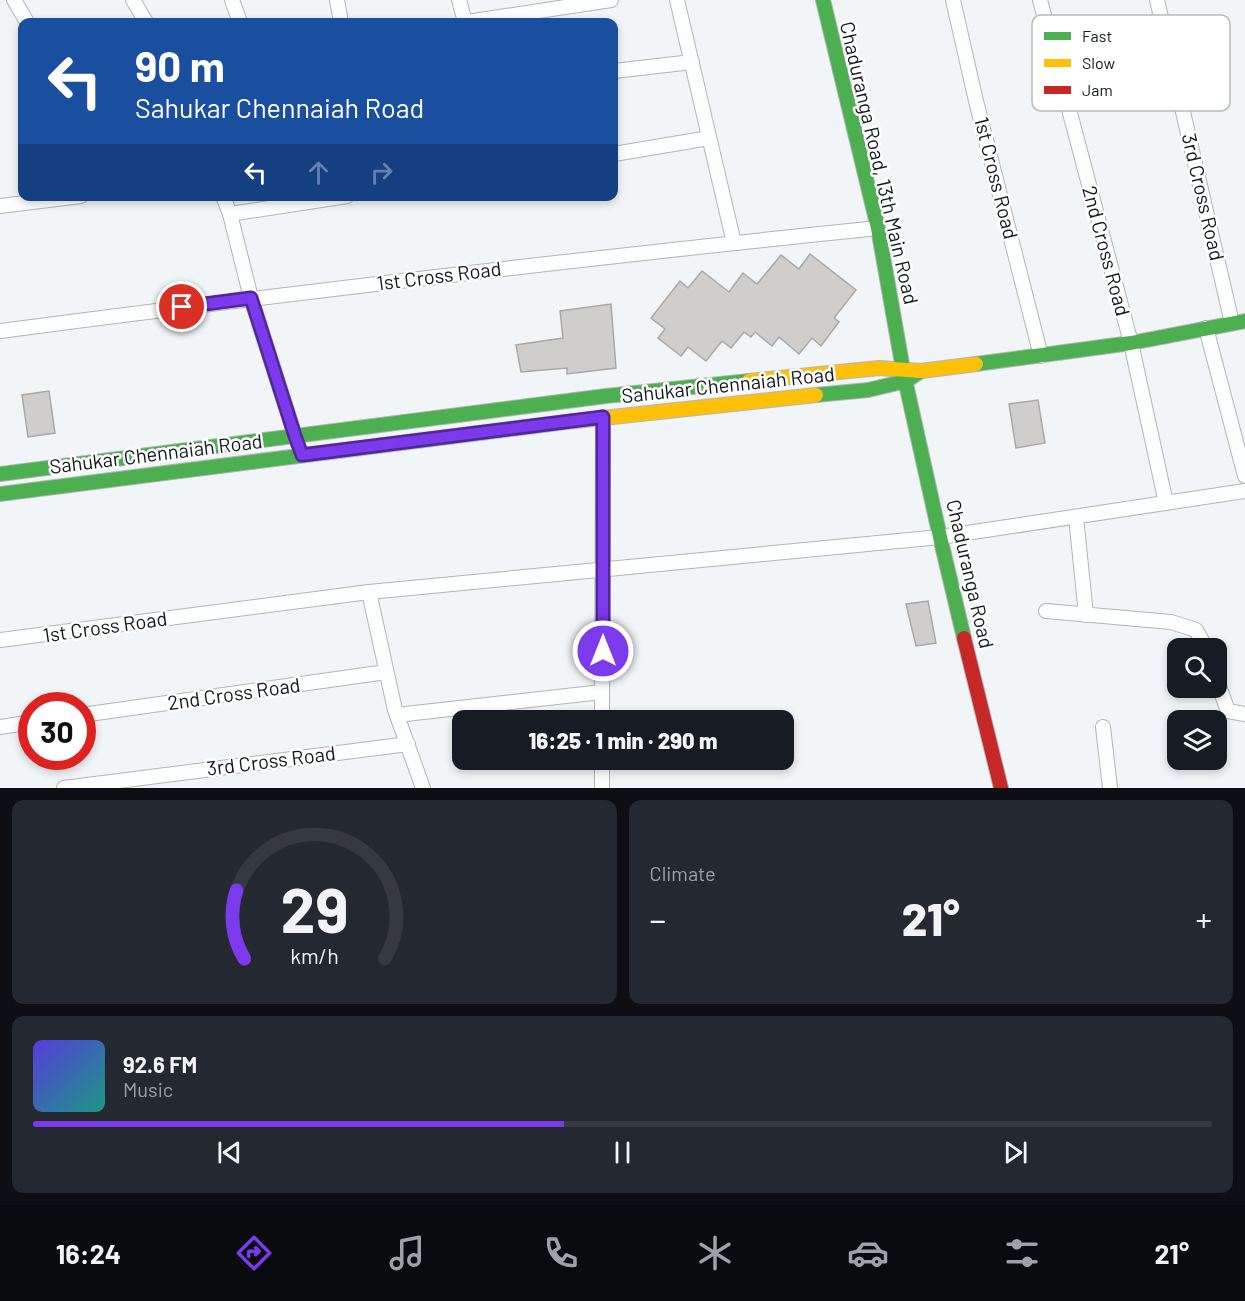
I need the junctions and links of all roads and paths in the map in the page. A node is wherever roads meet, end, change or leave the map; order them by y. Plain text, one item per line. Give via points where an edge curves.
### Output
1 (14, 0) edge
2 (133, 0) edge
3 (232, 0) edge
4 (337, 0) edge
5 (459, 0) edge
6 (611, 0) edge
7 (677, 0) edge
8 (823, 0) edge
9 (953, 0) edge
10 (1040, 0) edge
11 (1157, 0) edge
12 (1044, 15) edge
13 (1161, 15) edge
14 (25, 18) edge
15 (144, 18) edge
16 (239, 18) edge
17 (341, 18) edge
18 (465, 18) edge
19 (492, 18) edge
20 (692, 62) junction
21 (618, 71) edge
22 (1069, 111) edge
23 (1185, 111) edge
24 (709, 138) junction
25 (618, 153) edge
26 (40, 201) edge
27 (225, 201) edge
28 (314, 201) edge
29 (0, 206) edge
30 (230, 214) junction
31 (878, 228) junction
32 (734, 243) junction
33 (251, 298) junction
34 (1239, 322) edge
35 (1206, 328) junction
36 (0, 331) edge
37 (1131, 343) junction
38 (1041, 356) junction
39 (904, 375) junction
40 (603, 417) junction
41 (295, 436) junction
42 (302, 455) junction
43 (0, 474) edge
44 (1245, 476) edge
45 (1245, 490) edge
46 (0, 494) edge
47 (1166, 503) junction
48 (1076, 517) junction
49 (940, 537) junction
50 (603, 570) junction
51 (369, 592) junction
52 (1047, 611) dead end
53 (1086, 615) junction
54 (1200, 638) edge
55 (0, 640) edge
56 (386, 672) junction
57 (603, 692) junction
58 (1223, 698) edge
59 (602, 710) edge
60 (96, 713) edge
61 (1245, 714) edge
62 (397, 715) junction
63 (18, 725) edge
64 (0, 727) edge
65 (1103, 727) dead end
66 (408, 744) junction
67 (602, 770) edge
68 (64, 788) edge
69 (423, 788) edge
70 (602, 788) edge
71 (1002, 788) edge
72 (1110, 788) edge

1 - 14 street
2 - 15 street
3 - 16 street
4 - 17 street
5 - 18 street
6 - 19 street
7 - 20 street
8 - 31 street, Chaduranga Road, 13th Main Road
9 - 38 street, 1st Cross Road
10 - 12 street, 2nd Cross Road
11 - 13 street, 3rd Cross Road
20 - 21 street
20 - 24 street
22 - 37 street, 2nd Cross Road
23 - 34 street, 3rd Cross Road
24 - 25 street
24 - 32 street
26 - 29 street
27 - 30 street
28 - 30 street
30 - 33 street
31 - 32 street, 1st Cross Road
31 - 39 street, Chaduranga Road, 13th Main Road
32 - 33 street, 1st Cross Road
33 - 36 street, 1st Cross Road
33 - 41 street
34 - 35 street, Sahukar Chennaiah Road
35 - 37 street, Sahukar Chennaiah Road
35 - 44 street
37 - 38 street, Sahukar Chennaiah Road
37 - 47 street, 2nd Cross Road
38 - 39 street, Sahukar Chennaiah Road
39 - 40 street, Sahukar Chennaiah Road via 868,390
39 - 41 street, Sahukar Chennaiah Road via 879,368 606,396
39 - 49 street, Chaduranga Road
40 - 42 street, Sahukar Chennaiah Road
40 - 50 street
41 - 42 street
41 - 43 street, Sahukar Chennaiah Road
42 - 46 street, Sahukar Chennaiah Road
45 - 47 street, 1st Cross Road
47 - 48 street, 1st Cross Road
48 - 49 street, 1st Cross Road
48 - 53 street
49 - 50 street, 1st Cross Road
49 - 71 street, Chaduranga Road
50 - 51 street, 1st Cross Road
50 - 57 street
51 - 55 street, 1st Cross Road
51 - 56 street
52 - 53 street
53 - 54 street via 1171,622 1196,630
56 - 60 street, 2nd Cross Road
56 - 62 street
57 - 59 street
57 - 62 street
58 - 61 street via 1228,711
62 - 66 street
63 - 64 street
65 - 72 street
66 - 68 street, 3rd Cross Road
66 - 69 street
67 - 70 street

